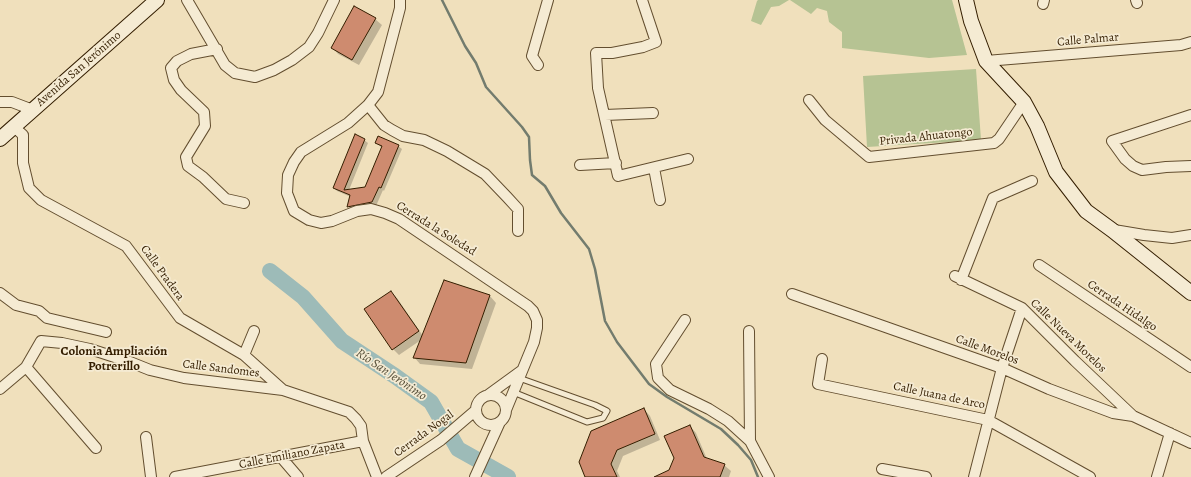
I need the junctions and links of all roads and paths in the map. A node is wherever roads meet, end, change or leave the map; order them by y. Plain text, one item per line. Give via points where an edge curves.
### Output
1 (157, 0) edge
2 (187, 0) edge
3 (334, 0) edge
4 (400, 0) edge
5 (548, 0) edge
6 (642, 0) edge
7 (966, 0) edge
8 (1191, 42) edge
9 (217, 49) junction
10 (986, 61) junction
11 (538, 64) dead end
12 (809, 100) dead end
13 (0, 102) edge
14 (1024, 102) junction
15 (368, 105) junction
16 (33, 110) junction
17 (653, 113) dead end
18 (605, 115) junction
19 (1191, 115) edge
20 (14, 127) junction
21 (0, 139) edge
22 (688, 159) dead end
23 (616, 163) junction
24 (580, 165) dead end
25 (1191, 166) edge
26 (654, 168) junction
27 (1032, 181) dead end
28 (660, 200) dead end
29 (244, 203) dead end
30 (1112, 230) junction
31 (518, 231) dead end
32 (1191, 235) edge
33 (1039, 266) dead end
34 (1189, 288) edge
35 (0, 292) edge
36 (792, 294) dead end
37 (1022, 308) junction
38 (685, 320) dead end
39 (254, 331) dead end
40 (749, 331) dead end
41 (106, 332) dead end
42 (244, 356) junction
43 (822, 359) dead end
44 (26, 367) junction
45 (1191, 367) edge
46 (1002, 368) junction
47 (520, 375) junction
48 (0, 389) edge
49 (283, 390) junction
50 (513, 392) junction
51 (488, 396) junction
52 (476, 410) junction
53 (506, 410) junction
54 (1133, 416) junction
55 (988, 420) junction
56 (500, 422) junction
57 (1170, 433) junction
58 (146, 437) dead end
59 (363, 441) junction
60 (750, 441) junction
61 (1191, 442) edge
62 (96, 448) dead end
63 (280, 456) junction
64 (882, 469) dead end
65 (476, 473) edge
66 (151, 477) edge
67 (175, 477) edge
68 (298, 477) edge
69 (377, 477) edge
70 (386, 477) edge
71 (769, 477) edge
72 (926, 477) edge
73 (974, 477) edge
74 (1090, 477) edge
75 (1157, 477) edge

1 - 16 street, Avenida San Jerónimo
2 - 9 street
3 - 9 street via 309,46 274,70 255,76 235,73 225,64
4 - 15 street, Cerrada la Soledad via 378,92
5 - 11 street via 532,56
6 - 18 street via 656,42 612,53 596,53 598,88
7 - 10 street
8 - 10 street, Calle Palmar
9 - 29 street via 191,54 177,61 171,68 174,80 181,90 204,112 205,126 186,158 188,166 226,199
10 - 14 street
12 - 14 street, Privada Ahuatongo via 825,120 869,157 994,143 1000,139
13 - 16 street via 12,102
14 - 30 street via 1038,126 1056,172 1086,211
15 - 31 street via 384,125 392,130 403,136 424,140 485,174 518,210
15 - 47 street, Cerrada la Soledad via 348,123 301,152 294,162 288,176 287,193 294,211 321,224 357,211 371,209 385,213 412,227 520,299 533,311 537,328
16 - 20 street, Avenida San Jerónimo
17 - 18 street
18 - 23 street
19 - 25 street via 1112,141 1125,159 1142,170
20 - 21 street, Avenida San Jerónimo
20 - 42 street, Calle Pradera via 23,135 23,163 29,188 41,200 126,246 180,318
22 - 26 street
23 - 24 street
23 - 26 street via 618,176
26 - 28 street
27 - 37 street, Calle Nueva Morelos via 992,198 958,278
30 - 32 street via 1172,238
30 - 34 street
33 - 45 street, Cerrada Hidalgo
35 - 41 street via 16,305 39,311 47,318
36 - 46 street, Calle Morelos
37 - 46 street
37 - 54 street, Calle Nueva Morelos
38 - 60 street via 656,364 658,378 670,390 728,421
39 - 42 street
40 - 60 street
42 - 49 street, Calle Pradera
43 - 55 street, Calle Juana de Arco via 818,384
44 - 48 street
44 - 49 street, Calle Sandomes via 41,341 90,349 150,370 184,378
44 - 62 street
46 - 54 street, Calle Morelos via 1113,414
46 - 55 street
47 - 50 street, Cerrada la Soledad
47 - 50 lane via 606,411 603,418 587,422
47 - 51 street, Cerrada la Soledad
49 - 59 street via 349,412 361,426
50 - 53 street, Cerrada la Soledad
51 - 52 street via 479,400
51 - 53 street via 498,397
52 - 56 street via 476,415 482,423 491,425
52 - 70 street, Cerrada Nogal via 441,440
53 - 56 street
54 - 57 street, Calle Morelos
55 - 73 street
55 - 74 street, Calle Juana de Arco
56 - 65 street
57 - 61 street, Calle Morelos
57 - 75 street
58 - 66 street
59 - 63 street, Calle Emiliano Zapata
59 - 69 street
60 - 71 street
63 - 67 street, Calle Emiliano Zapata
63 - 68 street
64 - 72 street

